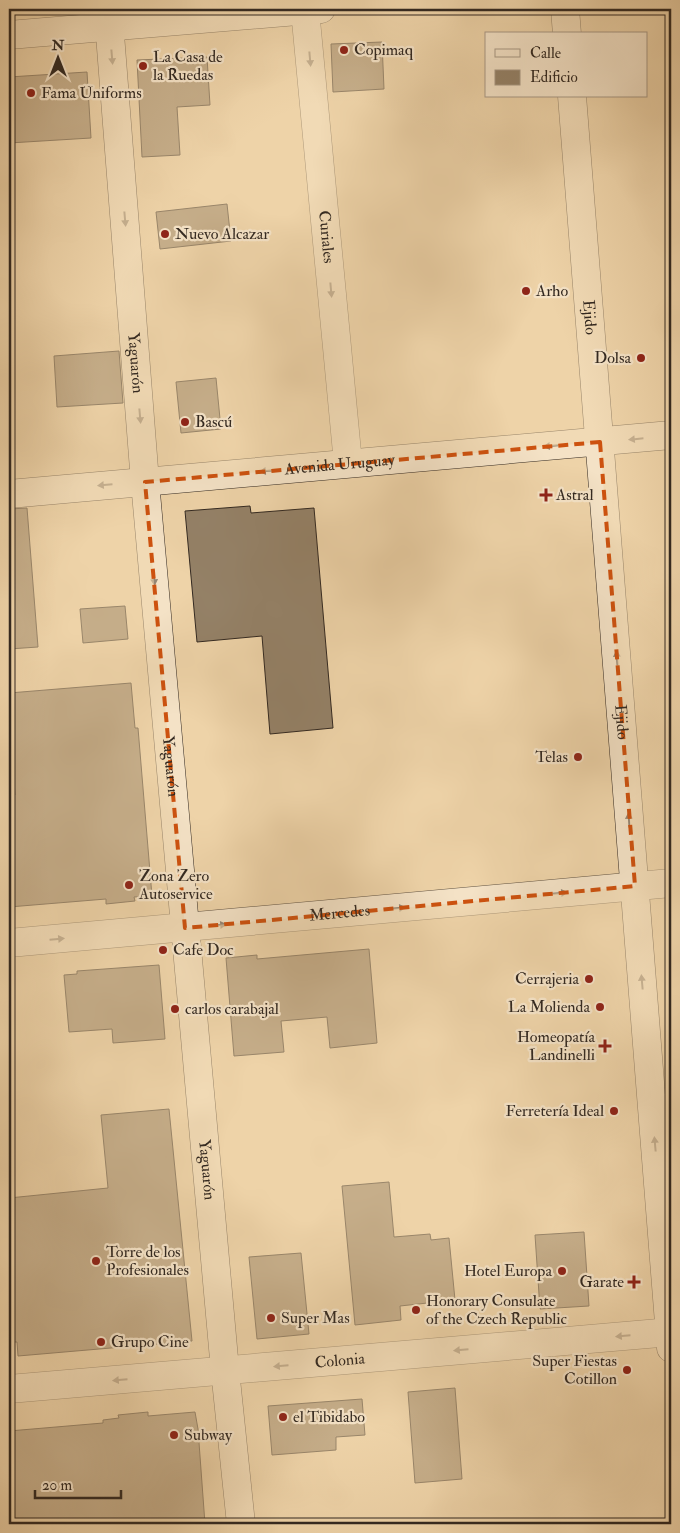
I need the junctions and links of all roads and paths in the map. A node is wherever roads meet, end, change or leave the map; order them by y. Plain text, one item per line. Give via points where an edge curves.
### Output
1 (313, 9) edge
2 (565, 9) edge
3 (109, 17) edge
4 (567, 32) edge
5 (9, 35) edge
6 (572, 98) edge
7 (671, 435) edge
8 (600, 442) junction
9 (348, 463) junction
10 (145, 482) junction
11 (9, 494) edge
12 (671, 883) edge
13 (635, 886) junction
14 (185, 928) junction
15 (9, 943) edge
16 (671, 1338) edge
17 (225, 1370) junction
18 (9, 1389) edge
19 (241, 1524) edge

1 - 3 street
1 -> 9 street, Curiales
2 - 4 street
3 - 5 street
3 -> 10 street, Yaguarón
6 - 8 street, Ejido
7 -> 8 street, Avenida Uruguay
8 -> 9 street, Avenida Uruguay
13 -> 8 street, Ejido
9 -> 10 street, Avenida Uruguay
10 -> 11 street, Avenida Uruguay
10 -> 14 street, Yaguarón
12 - 13 street, Mercedes
14 -> 13 street, Mercedes
16 -> 13 street, Ejido
15 -> 14 street, Mercedes
14 - 17 street, Yaguarón
16 -> 17 street, Colonia
17 -> 18 street, Colonia
17 - 19 street, Yaguarón

